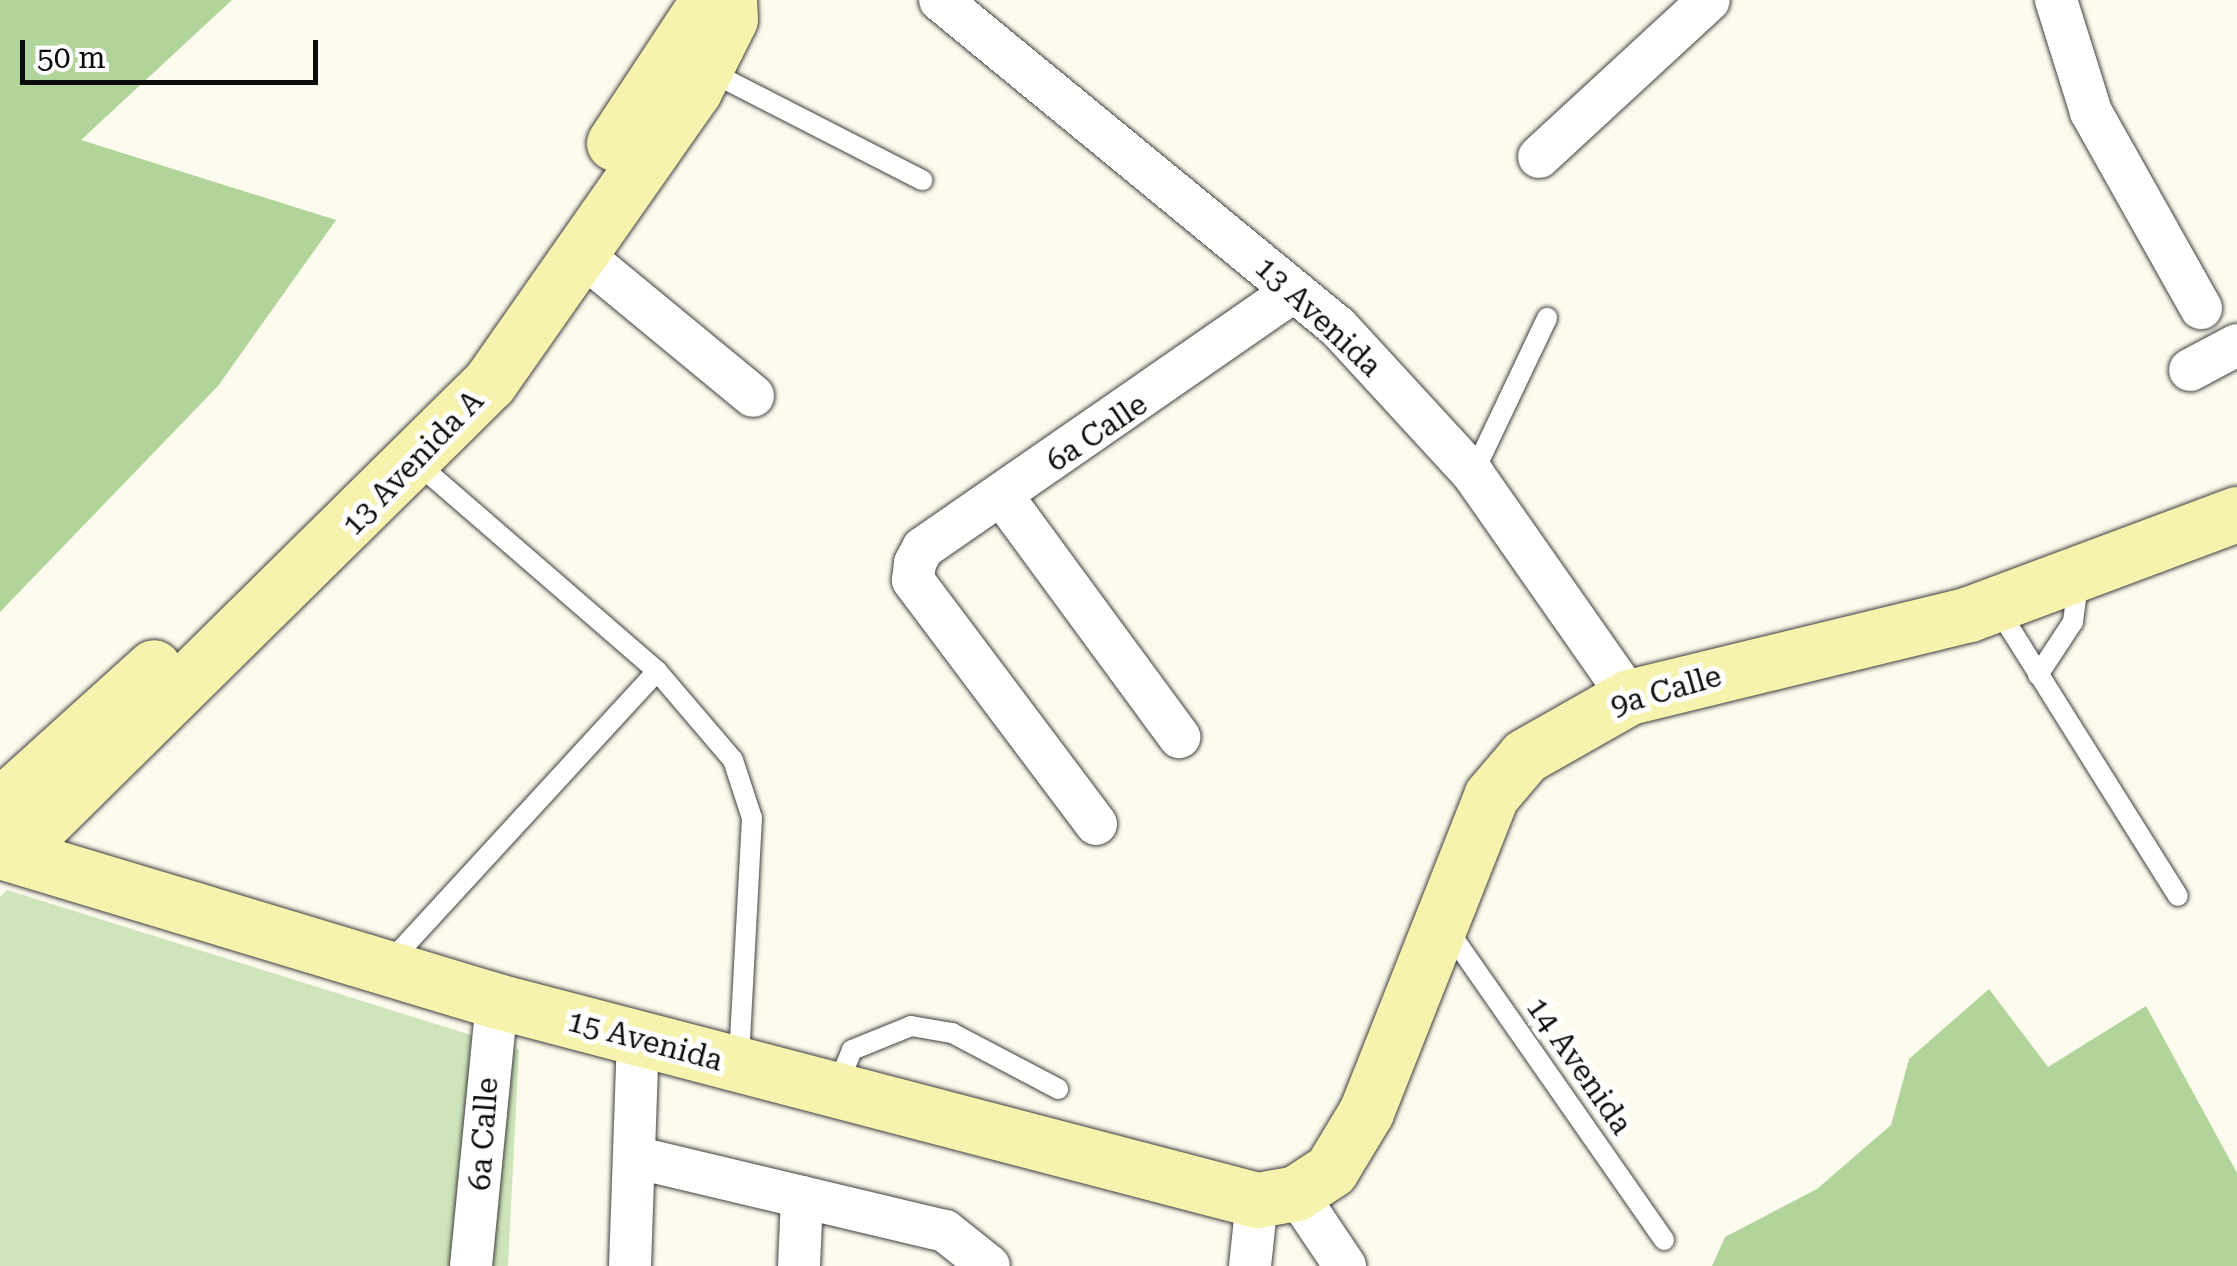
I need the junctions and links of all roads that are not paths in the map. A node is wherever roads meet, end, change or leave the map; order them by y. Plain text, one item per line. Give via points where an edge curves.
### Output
1 (709, 0) edge
2 (729, 0) edge
3 (940, 0) edge
4 (1709, 0) edge
5 (2056, 0) edge
6 (706, 70) junction
7 (1539, 157) dead end
8 (922, 180) dead end
9 (581, 254) junction
10 (1294, 290) junction
11 (2202, 308) dead end
12 (1547, 318) dead end
13 (2237, 346) edge
14 (2190, 370) dead end
15 (753, 396) dead end
16 (416, 462) junction
17 (1473, 474) junction
18 (1003, 497) junction
19 (2237, 514) edge
20 (2080, 575) junction
21 (1996, 604) junction
22 (657, 671) junction
23 (2038, 675) junction
24 (1629, 697) junction
25 (1179, 737) dead end
26 (0, 806) edge
27 (1096, 824) dead end
28 (0, 849) edge
29 (2178, 896) dead end
30 (1444, 926) junction
31 (385, 966) junction
32 (497, 1001) junction
33 (638, 1038) junction
34 (739, 1067) junction
35 (1058, 1089) dead end
36 (835, 1091) junction
37 (634, 1158) junction
38 (802, 1197) junction
39 (1276, 1197) junction
40 (1664, 1240) dead end
41 (471, 1266) edge
42 (630, 1266) edge
43 (799, 1266) edge
44 (989, 1266) edge
45 (1250, 1266) edge
46 (1345, 1266) edge

1 - 26 street, 13 Avenida A via 540,260 419,416 342,498
2 - 6 street, 13 Avenida A via 730,19
3 - 10 street, 13 Avenida
4 - 7 street
5 - 11 street via 2092,112
6 - 8 lane
6 - 9 street, 13 Avenida A
9 - 15 street
9 - 16 street, 13 Avenida A via 490,382
10 - 17 street, 13 Avenida
10 - 18 street, 6a Calle
12 - 17 lane
13 - 14 street
16 - 22 lane
16 - 28 street, 13 Avenida A via 30,836
17 - 24 street, 13 Avenida
18 - 25 street
18 - 27 street, 6a Calle via 924,548 913,580
19 - 20 street, 9a Calle
20 - 21 street, 9a Calle
20 - 23 lane via 2083,598
21 - 23 lane
21 - 24 street, 9a Calle
22 - 31 lane
22 - 34 lane via 734,760 752,818
23 - 29 lane
24 - 30 street, 9a Calle via 1526,756 1491,796
28 - 31 street, 15 Avenida
30 - 39 street, 9a Calle via 1366,1112 1331,1170
30 - 40 lane, 14 Avenida
31 - 32 street, 15 Avenida
32 - 33 street, 15 Avenida
32 - 41 street, 6a Calle
33 - 34 street, 15 Avenida
33 - 37 street
34 - 36 street, 15 Avenida
35 - 36 lane via 952,1033 912,1026 852,1050
36 - 39 street, 15 Avenida
37 - 38 street
37 - 42 street
38 - 43 street
38 - 44 street via 945,1231
39 - 45 street
39 - 46 street

